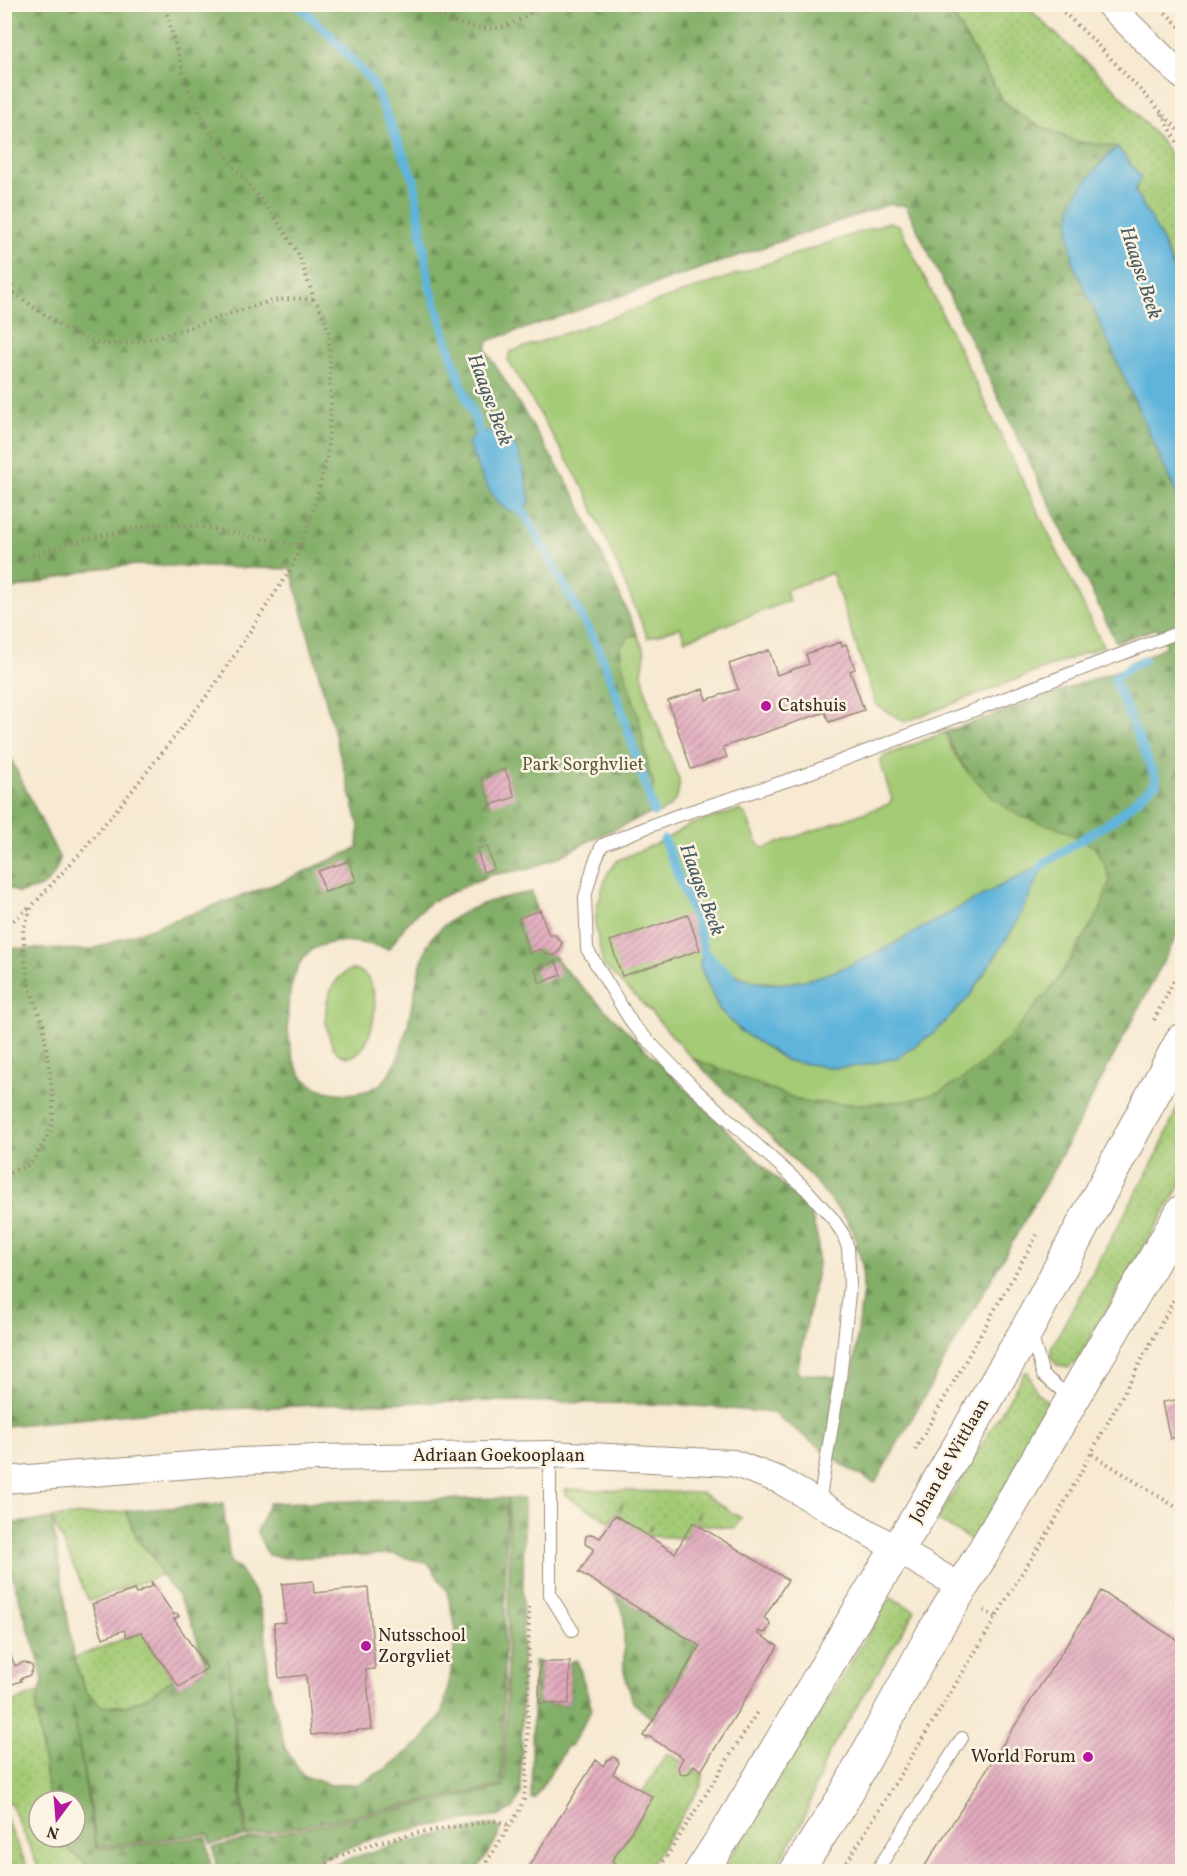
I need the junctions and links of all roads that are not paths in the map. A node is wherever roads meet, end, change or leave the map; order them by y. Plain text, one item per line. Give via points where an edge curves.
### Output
1 (1120, 7) edge
2 (1182, 76) edge
3 (1182, 631) edge
4 (1182, 1040) edge
5 (1182, 1212) edge
6 (1029, 1326) junction
7 (1072, 1399) junction
8 (540, 1454) junction
9 (4, 1480) edge
10 (819, 1503) junction
11 (898, 1549) junction
12 (961, 1587) junction
13 (572, 1630) dead end
14 (962, 1738) dead end
15 (701, 1872) edge
16 (796, 1872) edge
17 (876, 1872) edge

1 - 2 street
3 - 10 lane via 801,776 602,845 594,864 585,897 587,949 633,1025 698,1092 806,1189 833,1219 846,1241 850,1284 840,1379
4 - 6 main road, Johan de Wittlaan
5 - 7 main road
6 - 7 lane via 1043,1375
6 - 11 main road, Johan de Wittlaan
7 - 12 main road
8 - 9 street, Adriaan Goekooplaan via 241,1461
8 - 10 street, Adriaan Goekooplaan via 733,1463 778,1480
8 - 13 lane via 550,1595
10 - 11 street, Adriaan Goekooplaan
11 - 12 street, Adriaan Goekooplaan
11 - 15 main road, Johan de Wittlaan
12 - 16 main road via 843,1799
14 - 17 lane

